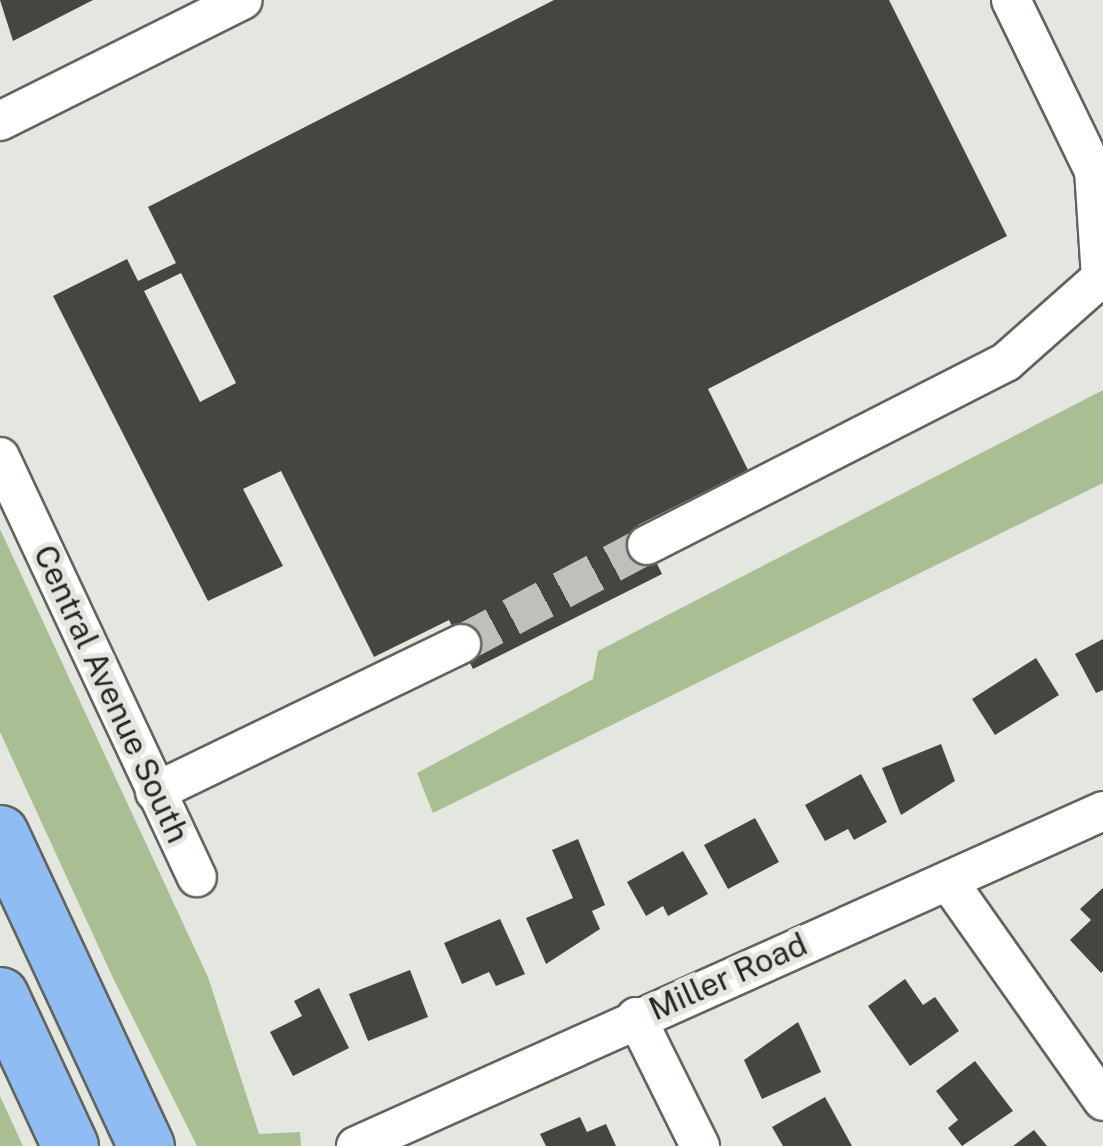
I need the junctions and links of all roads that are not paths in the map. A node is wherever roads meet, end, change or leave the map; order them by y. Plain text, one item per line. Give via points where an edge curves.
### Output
1 (243, 0) edge
2 (1010, 0) edge
3 (0, 121) edge
4 (0, 457) edge
5 (647, 545) tunnel mouth
6 (460, 644) tunnel mouth
7 (155, 792) junction
8 (1103, 811) edge
9 (0, 833) edge
10 (197, 876) dead end
11 (948, 881) junction
12 (0, 995) edge
13 (636, 1017) junction
14 (1103, 1101) edge
15 (70, 1146) edge
16 (146, 1146) edge
17 (356, 1146) edge
18 (700, 1146) edge

1 - 3 street
2 - 5 street via 1094,171 1101,278 1006,362
4 - 7 street, Central Avenue South
6 - 7 street
7 - 10 street, Central Avenue South
8 - 11 street, Miller Road
9 - 16 highway
11 - 13 street, Miller Road
11 - 14 street
12 - 15 highway
13 - 17 street, Miller Road
13 - 18 street

